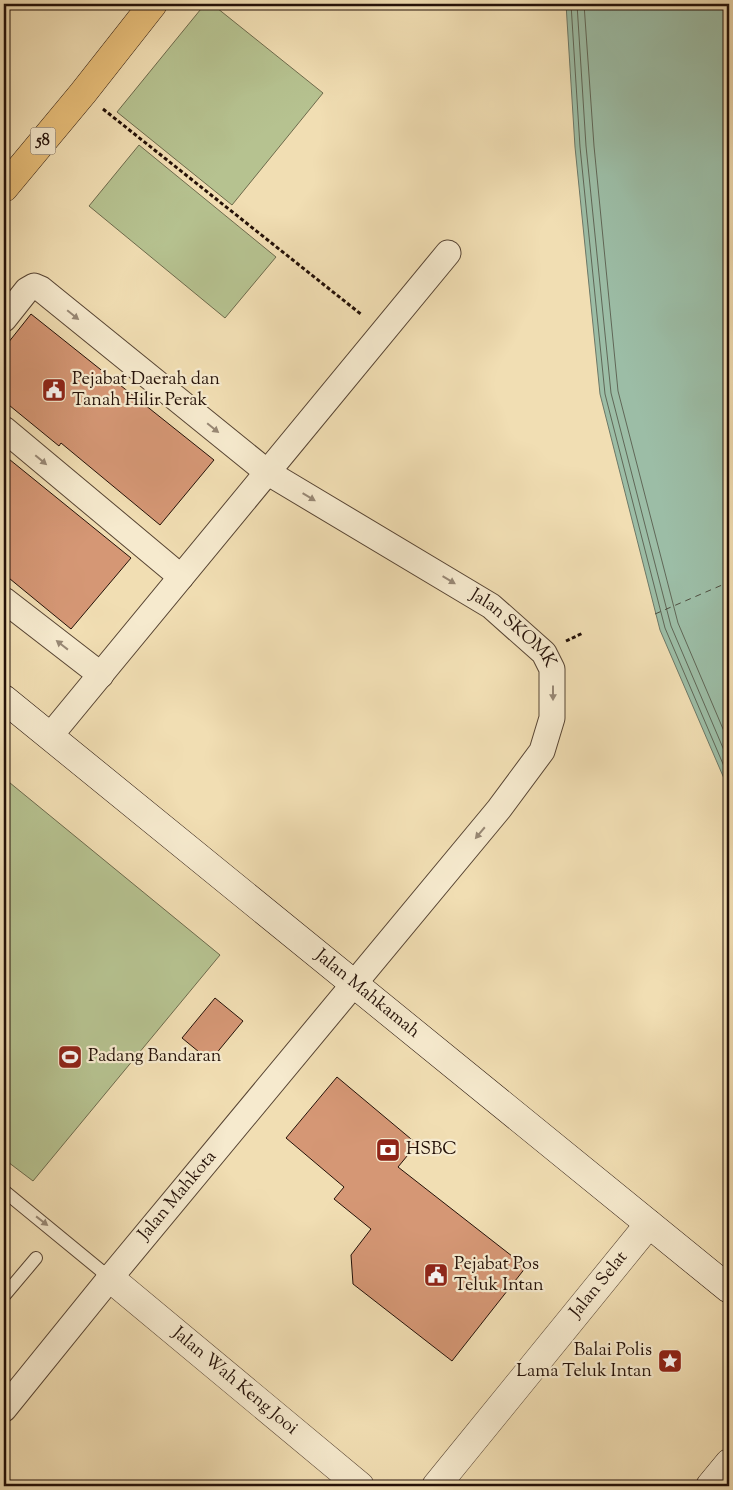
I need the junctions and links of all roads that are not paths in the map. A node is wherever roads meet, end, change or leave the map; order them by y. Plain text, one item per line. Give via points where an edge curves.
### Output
1 (153, 4) edge
2 (4, 188) edge
3 (448, 252) dead end
4 (4, 319) edge
5 (4, 429) edge
6 (267, 472) junction
7 (181, 577) junction
8 (4, 600) edge
9 (101, 675) junction
10 (4, 699) edge
11 (50, 736) junction
12 (353, 985) junction
13 (4, 1191) edge
14 (649, 1224) junction
15 (36, 1258) dead end
16 (110, 1278) junction
17 (729, 1289) edge
18 (4, 1296) edge
19 (4, 1409) edge
20 (729, 1464) edge
21 (360, 1486) edge
22 (436, 1486) edge
23 (710, 1486) edge

1 - 2 highway, 58
3 - 6 street
4 -> 6 street, Jalan SKOMK via 27,290 34,286 41,289
5 -> 7 street
6 - 7 street
6 -> 12 street, Jalan SKOMK via 491,606 544,653 552,670 552,718 542,751 499,809
7 - 9 street
9 -> 8 street
9 - 11 street
10 - 11 main road, Jalan Mahkamah
11 - 12 main road, Jalan Mahkamah
12 - 14 main road, Jalan Mahkamah
12 - 16 street, Jalan Mahkota
13 -> 16 lane
14 - 17 main road, Jalan Mahkamah
14 - 22 main road, Jalan Selat
15 - 18 lane
16 - 19 street, Jalan Mahkota
16 - 21 main road, Jalan Wah Keng Jooi
20 - 23 main road

